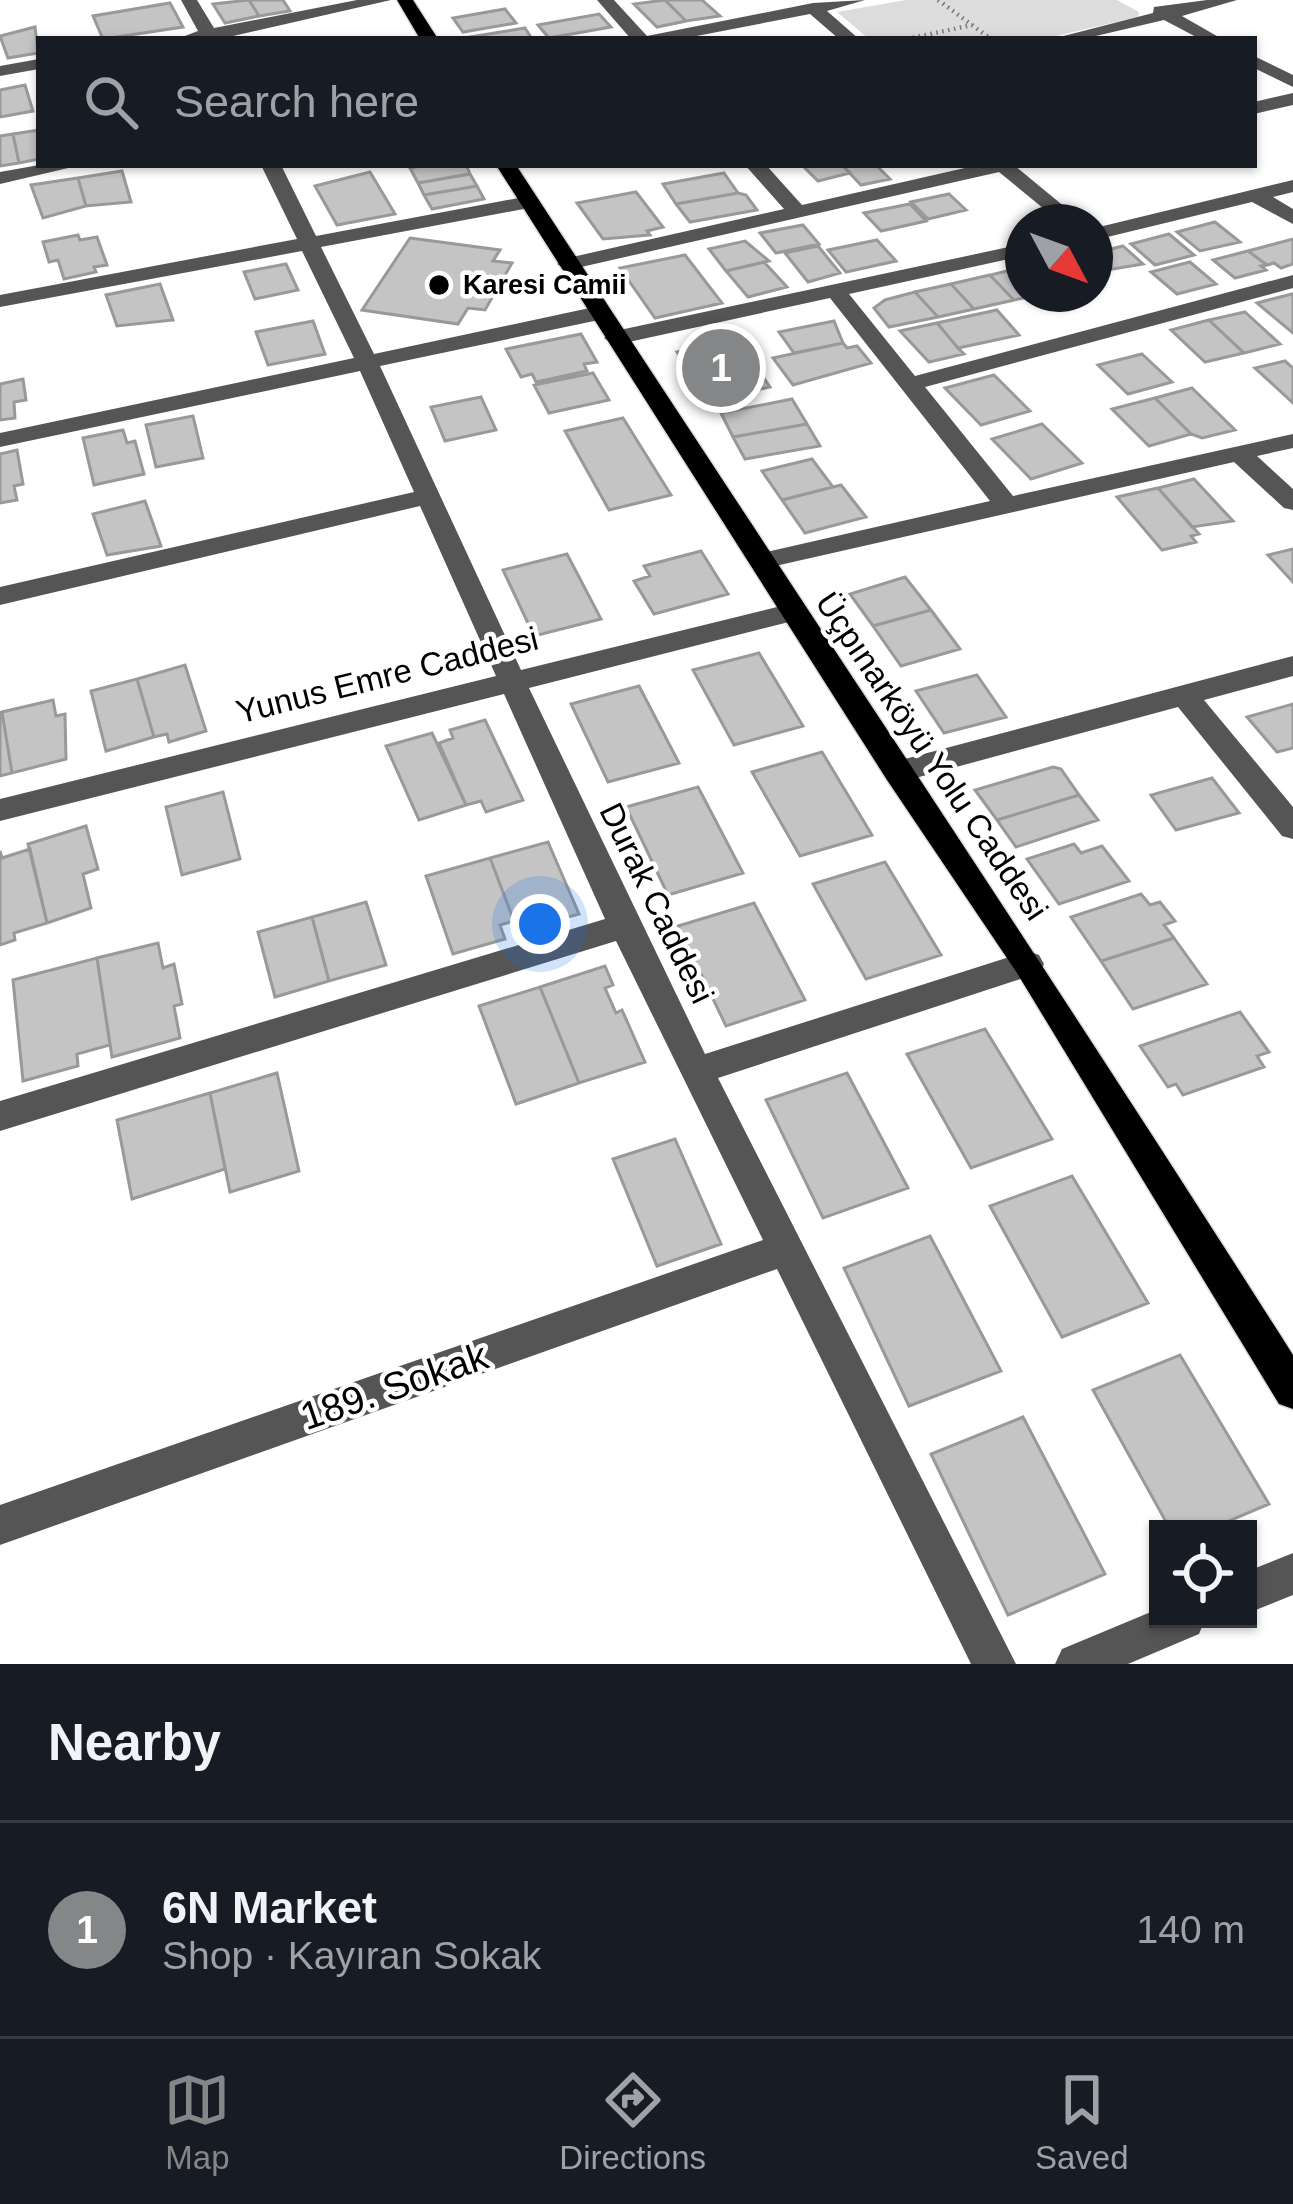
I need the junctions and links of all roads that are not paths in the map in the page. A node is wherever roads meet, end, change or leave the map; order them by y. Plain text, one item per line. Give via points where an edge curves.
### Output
1 (189, 0) edge
2 (383, 0) edge
3 (405, 0) edge
4 (604, 0) edge
5 (857, 0) edge
6 (1141, 0) edge
7 (1228, 0) edge
8 (813, 8) junction
9 (1167, 14) junction
10 (209, 36) edge
11 (215, 36) edge
12 (427, 36) edge
13 (637, 36) edge
14 (669, 36) edge
15 (846, 36) edge
16 (1074, 36) edge
17 (1207, 36) edge
18 (1257, 63) edge
19 (36, 65) edge
20 (0, 71) edge
21 (1293, 82) edge
22 (1293, 99) edge
23 (1257, 107) edge
24 (55, 168) edge
25 (272, 168) edge
26 (508, 168) edge
27 (758, 168) edge
28 (989, 168) edge
29 (1006, 168) edge
30 (0, 178) edge
31 (1293, 185) edge
32 (1257, 196) junction
33 (529, 202) junction
34 (1051, 204) edge
35 (798, 212) junction
36 (1293, 218) edge
37 (1113, 230) edge
38 (310, 243) junction
39 (1005, 254) edge
40 (568, 264) junction
41 (1293, 281) edge
42 (835, 290) junction
43 (0, 301) edge
44 (607, 325) junction
45 (367, 362) junction
46 (910, 384) junction
47 (0, 440) edge
48 (1293, 441) edge
49 (1239, 453) junction
50 (428, 496) junction
51 (1293, 502) edge
52 (1007, 506) junction
53 (762, 561) junction
54 (0, 596) edge
55 (793, 611) junction
56 (1293, 666) edge
57 (513, 681) junction
58 (1184, 695) junction
59 (897, 772) junction
60 (0, 810) edge
61 (1293, 828) edge
62 (624, 926) junction
63 (1028, 964) junction
64 (698, 1070) junction
65 (0, 1116) edge
66 (788, 1248) junction
67 (1293, 1390) edge
68 (0, 1525) edge
69 (1293, 1574) edge
70 (1257, 1588) edge
71 (1163, 1628) edge
72 (994, 1664) edge
73 (1077, 1664) edge

1 - 10 street
2 - 11 street
3 - 12 main road
4 - 13 street
5 - 8 street
6 - 9 street
7 - 9 street
8 - 14 street
8 - 15 street
9 - 16 street
9 - 17 street
18 - 21 street
19 - 20 street
22 - 23 street
24 - 30 street
25 - 38 street, Durak Caddesi
26 - 33 main road, Üçpınarköyü Yolu Caddesi
27 - 35 street
28 - 35 street
29 - 34 street
31 - 32 street
32 - 36 street
32 - 37 street
33 - 38 street
33 - 40 main road, Üçpınarköyü Yolu Caddesi
35 - 40 street
38 - 43 street
38 - 45 street, Durak Caddesi
39 - 42 street
40 - 44 main road, Üçpınarköyü Yolu Caddesi
41 - 46 street
42 - 44 street
42 - 46 street
44 - 45 street
44 - 53 main road, Üçpınarköyü Yolu Caddesi
45 - 47 street
45 - 50 street, Durak Caddesi
46 - 52 street
48 - 49 street
49 - 51 street
49 - 52 street
50 - 54 street
50 - 57 street, Durak Caddesi
52 - 53 street
53 - 55 main road, Üçpınarköyü Yolu Caddesi
55 - 57 street, Yunus Emre Caddesi
55 - 59 main road, Üçpınarköyü Yolu Caddesi
56 - 58 street
57 - 60 street, Yunus Emre Caddesi
57 - 62 street, Durak Caddesi
58 - 59 street
58 - 61 street
59 - 63 main road, Üçpınarköyü Yolu Caddesi
62 - 64 street, Durak Caddesi
62 - 65 street
63 - 64 street
63 - 67 main road, Üçpınarköyü Yolu Caddesi
64 - 66 street, Durak Caddesi
66 - 68 street, 189. Sokak
66 - 72 street, Durak Caddesi
69 - 70 street
71 - 73 street

